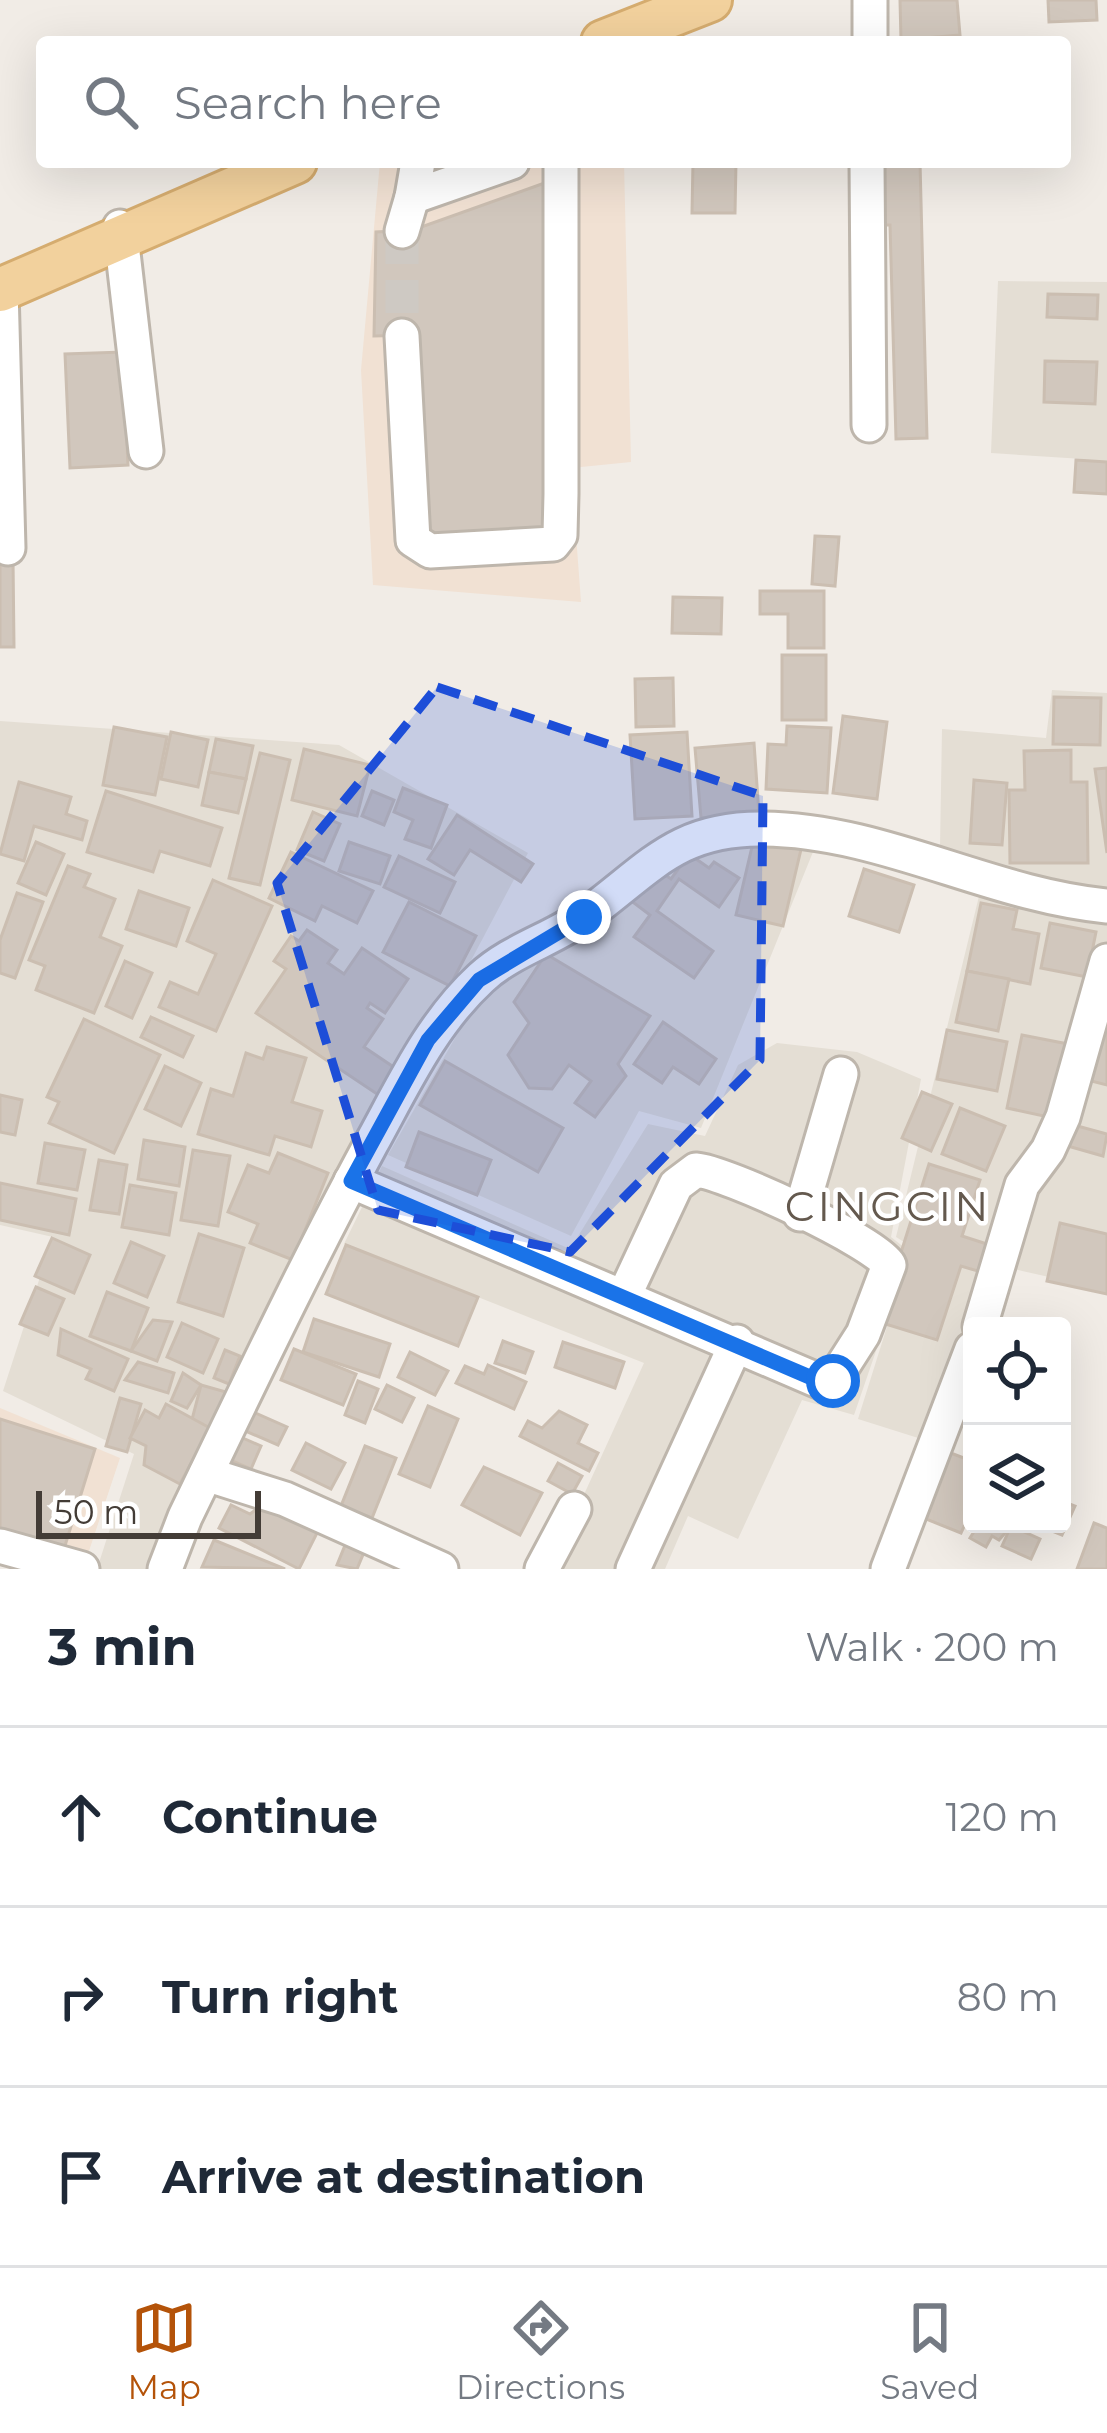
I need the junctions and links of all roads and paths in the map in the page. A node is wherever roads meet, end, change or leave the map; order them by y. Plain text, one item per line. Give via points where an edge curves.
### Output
1 (710, 0) edge
2 (869, 0) edge
3 (618, 36) edge
4 (870, 36) edge
5 (280, 168) edge
6 (417, 168) edge
7 (495, 168) edge
8 (561, 168) edge
9 (867, 168) edge
10 (412, 197) junction
11 (132, 227) junction
12 (402, 231) tunnel mouth
13 (0, 261) edge
14 (1, 290) edge
15 (402, 336) tunnel mouth
16 (869, 425) dead end
17 (146, 452) dead end
18 (8, 548) dead end
19 (1107, 905) edge
20 (1107, 961) edge
21 (841, 1074) dead end
22 (351, 1181) junction
23 (800, 1214) junction
24 (625, 1294) junction
25 (983, 1317) edge
26 (737, 1342) junction
27 (963, 1373) edge
28 (206, 1474) junction
29 (574, 1509) dead end
30 (0, 1546) edge
31 (82, 1569) edge
32 (165, 1569) edge
33 (441, 1569) edge
34 (542, 1569) edge
35 (633, 1569) edge
36 (888, 1569) edge

1 - 3 main road
2 - 4 street
5 - 11 main road
6 - 10 street
7 - 10 street
8 - 15 street via 561,494 553,544 430,550 413,540
9 - 16 street
10 - 12 street
11 - 13 main road
11 - 14 main road
11 - 17 street
14 - 18 street
19 - 22 street via 1034,896 931,860 802,833 713,834 672,846 584,917 479,980 428,1040
20 - 25 street via 1064,1117 1026,1175
21 - 23 street
22 - 24 street
22 - 28 street
23 - 24 street via 720,1174 688,1172
23 - 26 street via 889,1265 848,1365 833,1381 819,1381
24 - 26 street
26 - 35 street
27 - 36 street
28 - 32 street
28 - 33 street via 285,1499
29 - 34 street
30 - 31 street

